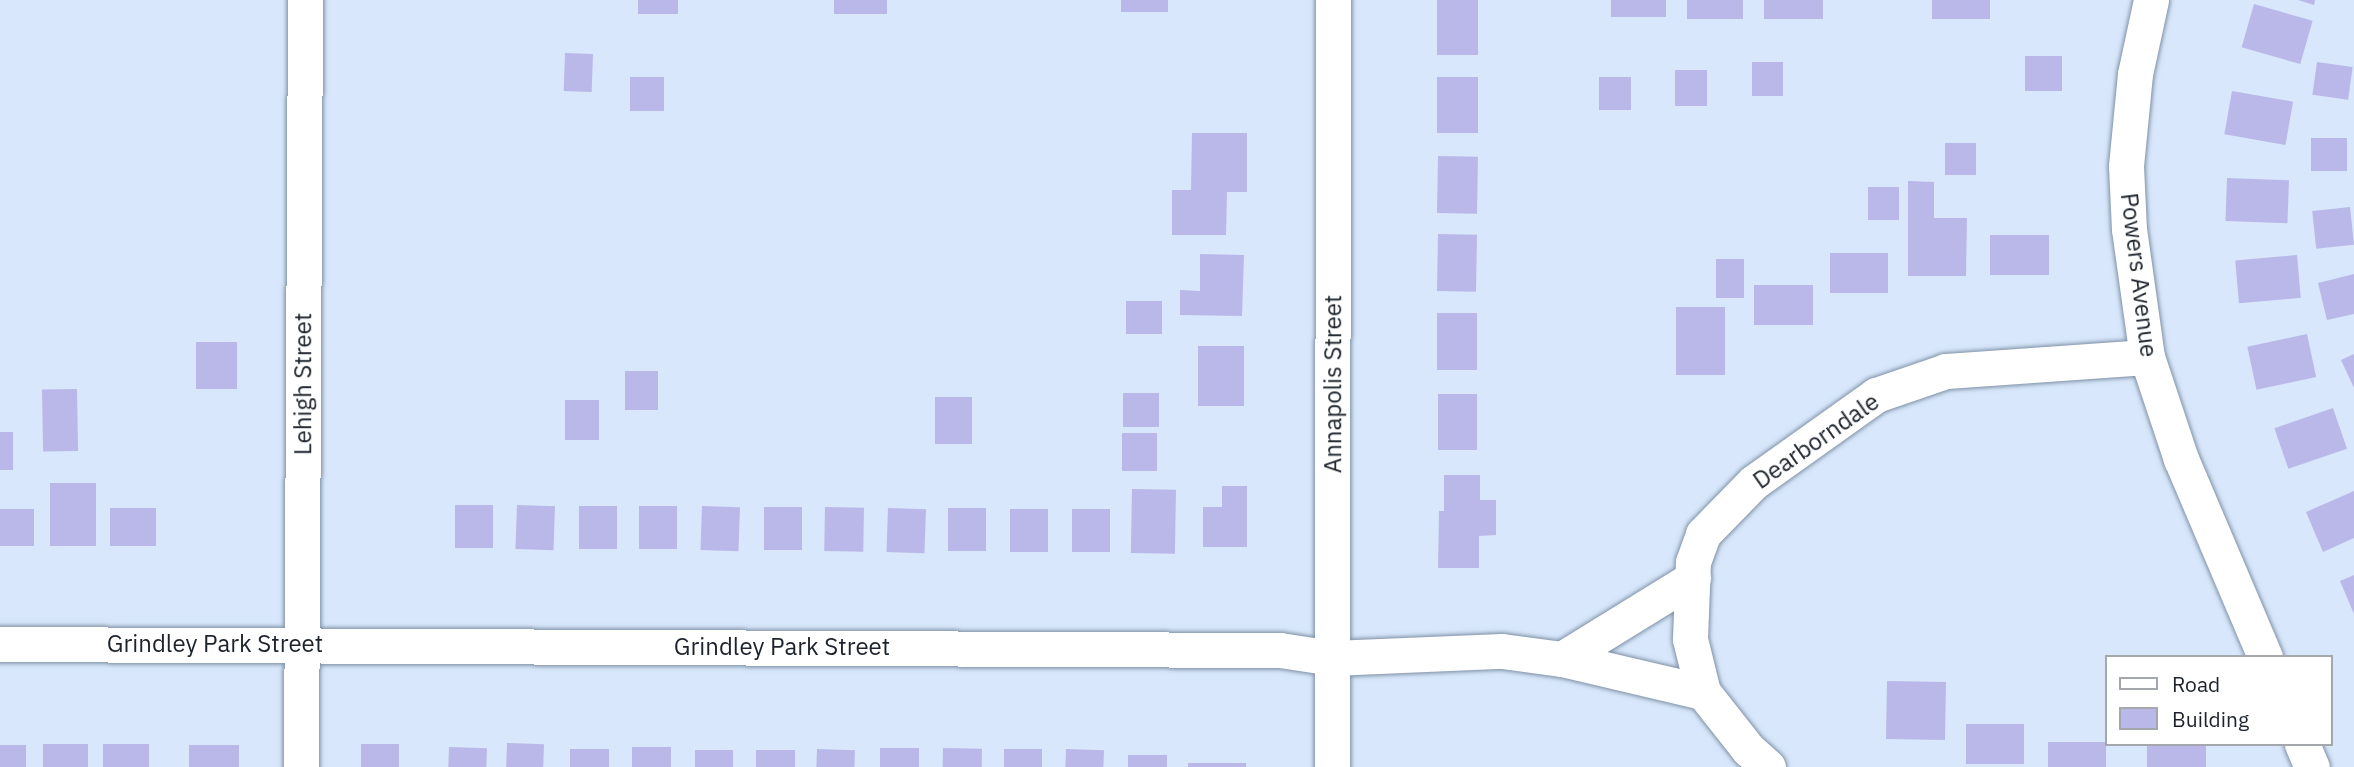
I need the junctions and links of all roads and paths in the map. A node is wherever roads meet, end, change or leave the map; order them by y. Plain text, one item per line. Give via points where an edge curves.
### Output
1 (305, 0) edge
2 (1333, 0) edge
3 (2151, 0) edge
4 (2147, 357) junction
5 (1693, 578) junction
6 (0, 644) edge
7 (301, 645) junction
8 (2264, 655) edge
9 (1332, 658) junction
10 (1562, 659) junction
11 (1703, 692) junction
12 (2303, 746) edge
13 (302, 767) edge
14 (1332, 767) edge
15 (1768, 767) edge
16 (2312, 767) edge

1 - 7 street, Lehigh Street
2 - 9 street, Annapolis Street
3 - 4 street, Powers Avenue via 2135,74 2126,166 2129,229
4 - 5 street, Dearborndale via 1945,371 1876,395 1754,481 1703,534 1693,562
4 - 8 street, Powers Avenue via 2181,459
5 - 10 street
5 - 11 street, Dearborndale via 1690,639
6 - 7 street, Grindley Park Street
7 - 9 street, Grindley Park Street via 1280,650
7 - 13 street, Lehigh Street
9 - 10 street, Grindley Park Street via 1502,651
9 - 14 street, Annapolis Street
10 - 11 street, Grindley Park Street
11 - 15 street
12 - 16 street

